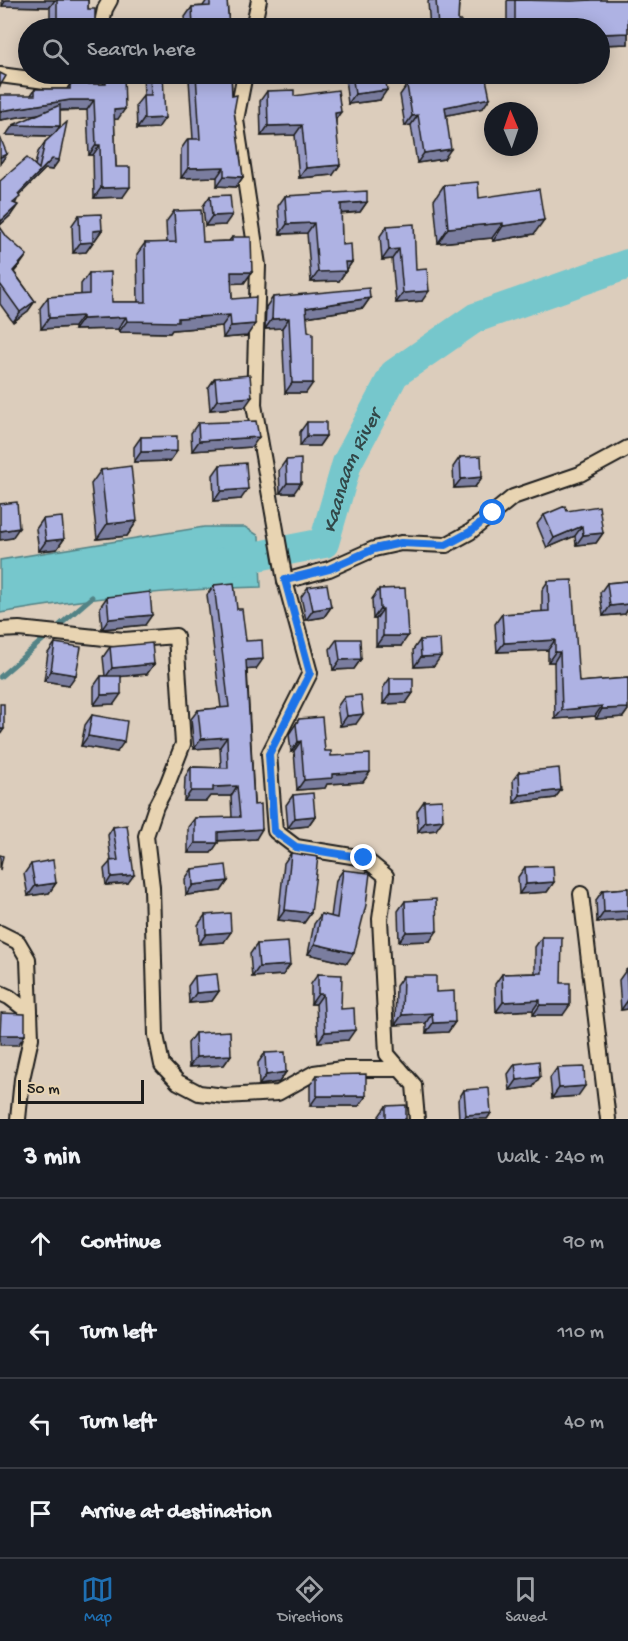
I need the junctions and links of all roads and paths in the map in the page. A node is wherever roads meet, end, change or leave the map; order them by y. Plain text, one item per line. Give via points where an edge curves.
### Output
1 (110, 0) edge
2 (259, 0) edge
3 (103, 18) edge
4 (255, 18) edge
5 (0, 75) edge
6 (18, 77) edge
7 (67, 84) edge
8 (87, 84) edge
9 (243, 84) edge
10 (628, 448) edge
11 (285, 580) junction
12 (0, 630) edge
13 (582, 894) dead end
14 (0, 933) edge
15 (0, 993) edge
16 (30, 1013) junction
17 (400, 1069) junction
18 (18, 1119) edge
19 (417, 1119) edge
20 (609, 1119) edge

1 - 3 street
2 - 4 street
5 - 6 street
7 - 8 street
9 - 11 street via 236,120 258,265 254,405
10 - 11 street via 580,474 513,497 470,532 446,545 401,543
11 - 17 street via 310,673 269,754 274,831 296,847 364,858 386,876 380,919 387,1054
12 - 17 street via 123,640 176,636 183,744 146,836 152,887 156,1035 162,1065 178,1082 199,1093 225,1096 278,1094 314,1073
13 - 20 street
14 - 16 street via 18,942 28,959
15 - 16 street
16 - 18 street via 31,1038
17 - 19 street via 414,1085

